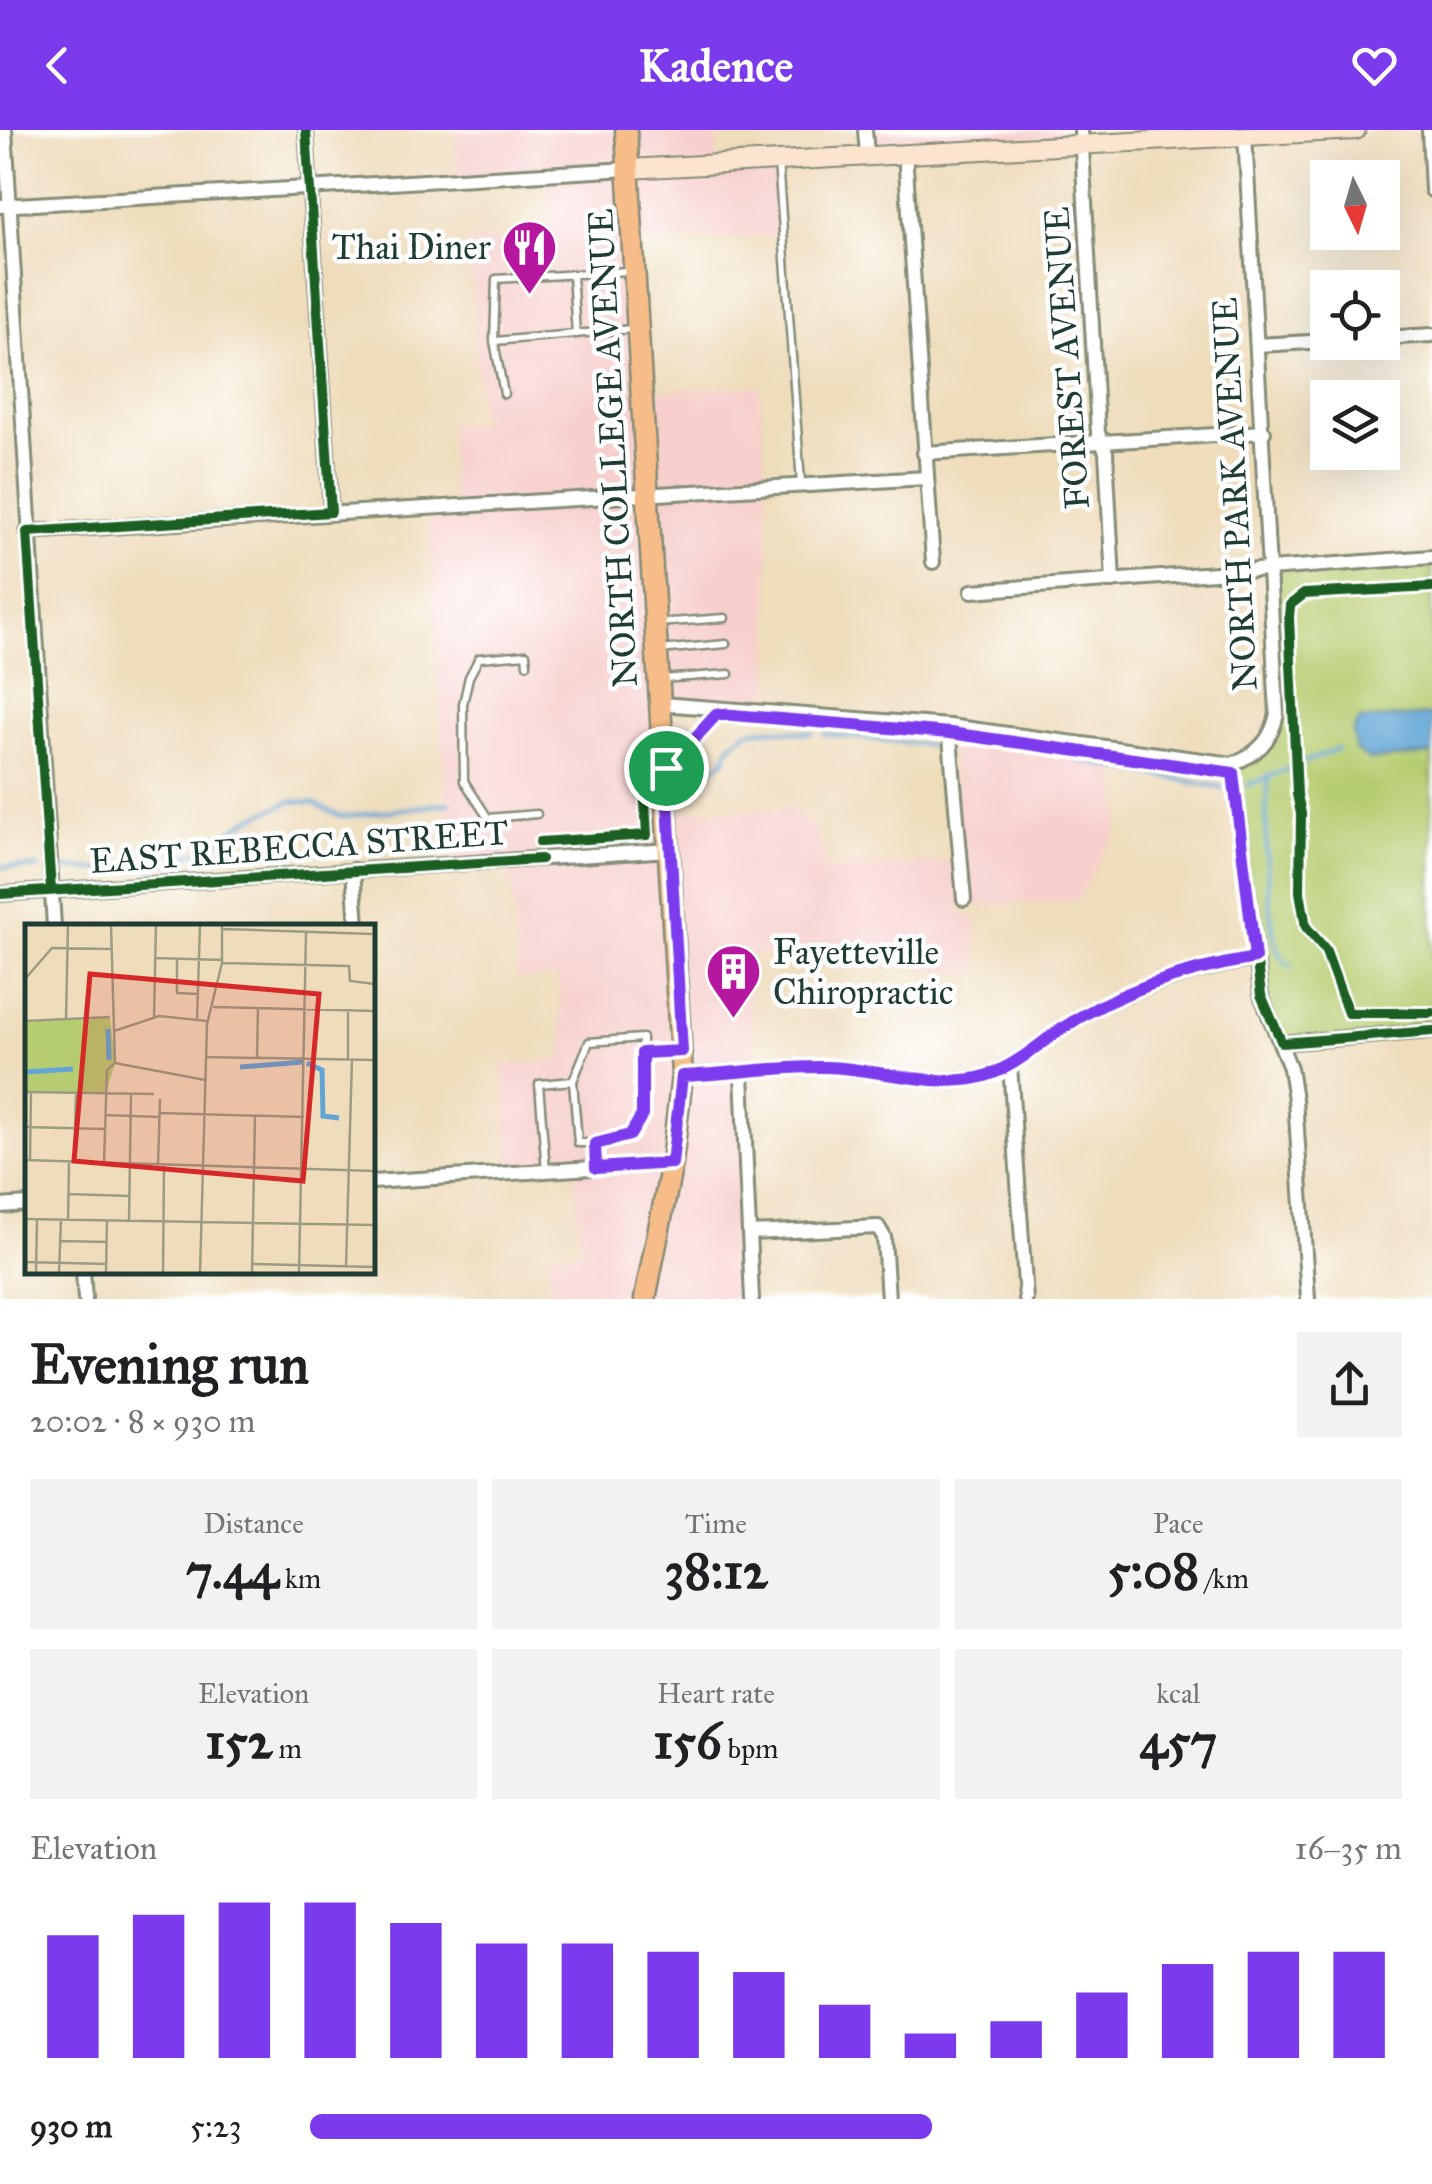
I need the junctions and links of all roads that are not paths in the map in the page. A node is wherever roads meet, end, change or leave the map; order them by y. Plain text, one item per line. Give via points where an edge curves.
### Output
1 (4, 130) edge
2 (306, 130) edge
3 (626, 130) edge
4 (865, 130) edge
5 (1356, 130) edge
6 (1429, 130) edge
7 (1245, 135) junction
8 (1082, 137) edge
9 (904, 153) junction
10 (867, 155) junction
11 (778, 160) junction
12 (628, 169) junction
13 (310, 188) junction
14 (1432, 190) edge
15 (4, 206) edge
16 (634, 270) junction
17 (572, 274) junction
18 (638, 328) junction
19 (576, 334) junction
20 (1432, 335) edge
21 (1400, 337) edge
22 (494, 341) junction
23 (1310, 341) edge
24 (1257, 344) junction
25 (504, 394) dead end
26 (1264, 432) junction
27 (1102, 441) junction
28 (924, 452) junction
29 (926, 478) junction
30 (801, 486) junction
31 (648, 495) junction
32 (331, 512) junction
33 (27, 532) junction
34 (1432, 557) edge
35 (932, 562) dead end
36 (1271, 569) junction
37 (1113, 582) junction
38 (972, 590) dead end
39 (726, 618) dead end
40 (655, 623) junction
41 (726, 644) dead end
42 (658, 650) junction
43 (527, 664) dead end
44 (729, 674) dead end
45 (660, 679) junction
46 (661, 704) junction
47 (949, 726) junction
48 (1232, 764) junction
49 (537, 814) dead end
50 (670, 850) junction
51 (354, 870) junction
52 (51, 890) junction
53 (0, 894) edge
54 (964, 898) dead end
55 (54, 924) edge
56 (357, 924) edge
57 (1255, 958) junction
58 (1432, 1031) edge
59 (1282, 1043) junction
60 (682, 1051) junction
61 (642, 1053) junction
62 (1010, 1065) junction
63 (742, 1074) junction
64 (682, 1076) junction
65 (574, 1081) junction
66 (595, 1144) junction
67 (672, 1163) junction
68 (596, 1168) junction
69 (546, 1171) junction
70 (375, 1182) edge
71 (25, 1204) edge
72 (0, 1206) edge
73 (748, 1233) junction
74 (82, 1274) edge
75 (85, 1299) edge
76 (646, 1299) edge
77 (752, 1299) edge
78 (888, 1299) edge
79 (1026, 1299) edge
80 (1308, 1299) edge

1 - 15 street
2 - 13 street
3 - 12 main road, NORTH COLLEGE AVENUE
4 - 10 street
5 - 7 street
6 - 14 street
7 - 8 street
7 - 24 street, NORTH PARK AVENUE
8 - 9 street
8 - 27 street, FOREST AVENUE
9 - 10 street
9 - 28 street
10 - 11 street
11 - 12 street
11 - 30 lane
12 - 13 street
12 - 16 main road, NORTH COLLEGE AVENUE
13 - 15 street
13 - 32 street
15 - 33 street
16 - 17 lane
16 - 18 main road, NORTH COLLEGE AVENUE
17 - 19 lane
17 - 22 lane via 496,279
18 - 19 lane
18 - 31 main road, NORTH COLLEGE AVENUE
19 - 22 lane
20 - 21 street
22 - 25 lane
23 - 24 street
24 - 26 street, NORTH PARK AVENUE
26 - 27 street
26 - 36 street, NORTH PARK AVENUE
27 - 28 street
27 - 37 street, FOREST AVENUE
28 - 29 street
29 - 30 street
29 - 35 street
30 - 31 street
31 - 32 street
31 - 40 main road, NORTH COLLEGE AVENUE
32 - 33 street
33 - 52 street
34 - 36 street
36 - 37 street
36 - 48 street, NORTH PARK AVENUE via 1277,714 1255,755
37 - 38 street
39 - 40 lane
40 - 42 main road, NORTH COLLEGE AVENUE
41 - 42 lane
42 - 45 main road, NORTH COLLEGE AVENUE
43 - 49 lane via 526,654 479,658 469,676 464,781 488,818
44 - 45 lane
45 - 46 main road, NORTH COLLEGE AVENUE
46 - 47 street
46 - 50 main road, NORTH COLLEGE AVENUE
47 - 48 street
47 - 54 street
48 - 57 street
50 - 51 street, EAST REBECCA STREET
50 - 60 main road, NORTH COLLEGE AVENUE
51 - 52 street, EAST REBECCA STREET
51 - 56 street
52 - 53 street, EAST REBECCA STREET
52 - 55 street
57 - 59 street via 1261,995
57 - 62 street via 1202,967 1110,1002
58 - 59 street
59 - 80 street via 1295,1099
60 - 61 lane
60 - 64 main road, NORTH COLLEGE AVENUE
61 - 65 lane via 642,1038 589,1042
61 - 66 lane via 642,1115 630,1135
62 - 63 street via 962,1080 824,1067
62 - 79 street
63 - 64 street
63 - 73 street
64 - 67 main road, NORTH COLLEGE AVENUE
65 - 66 lane via 578,1142
65 - 69 lane via 539,1084
66 - 68 lane
67 - 68 street
67 - 76 main road, NORTH COLLEGE AVENUE
68 - 69 street
69 - 70 street
71 - 72 street
73 - 77 street
73 - 78 street via 878,1227
74 - 75 street

